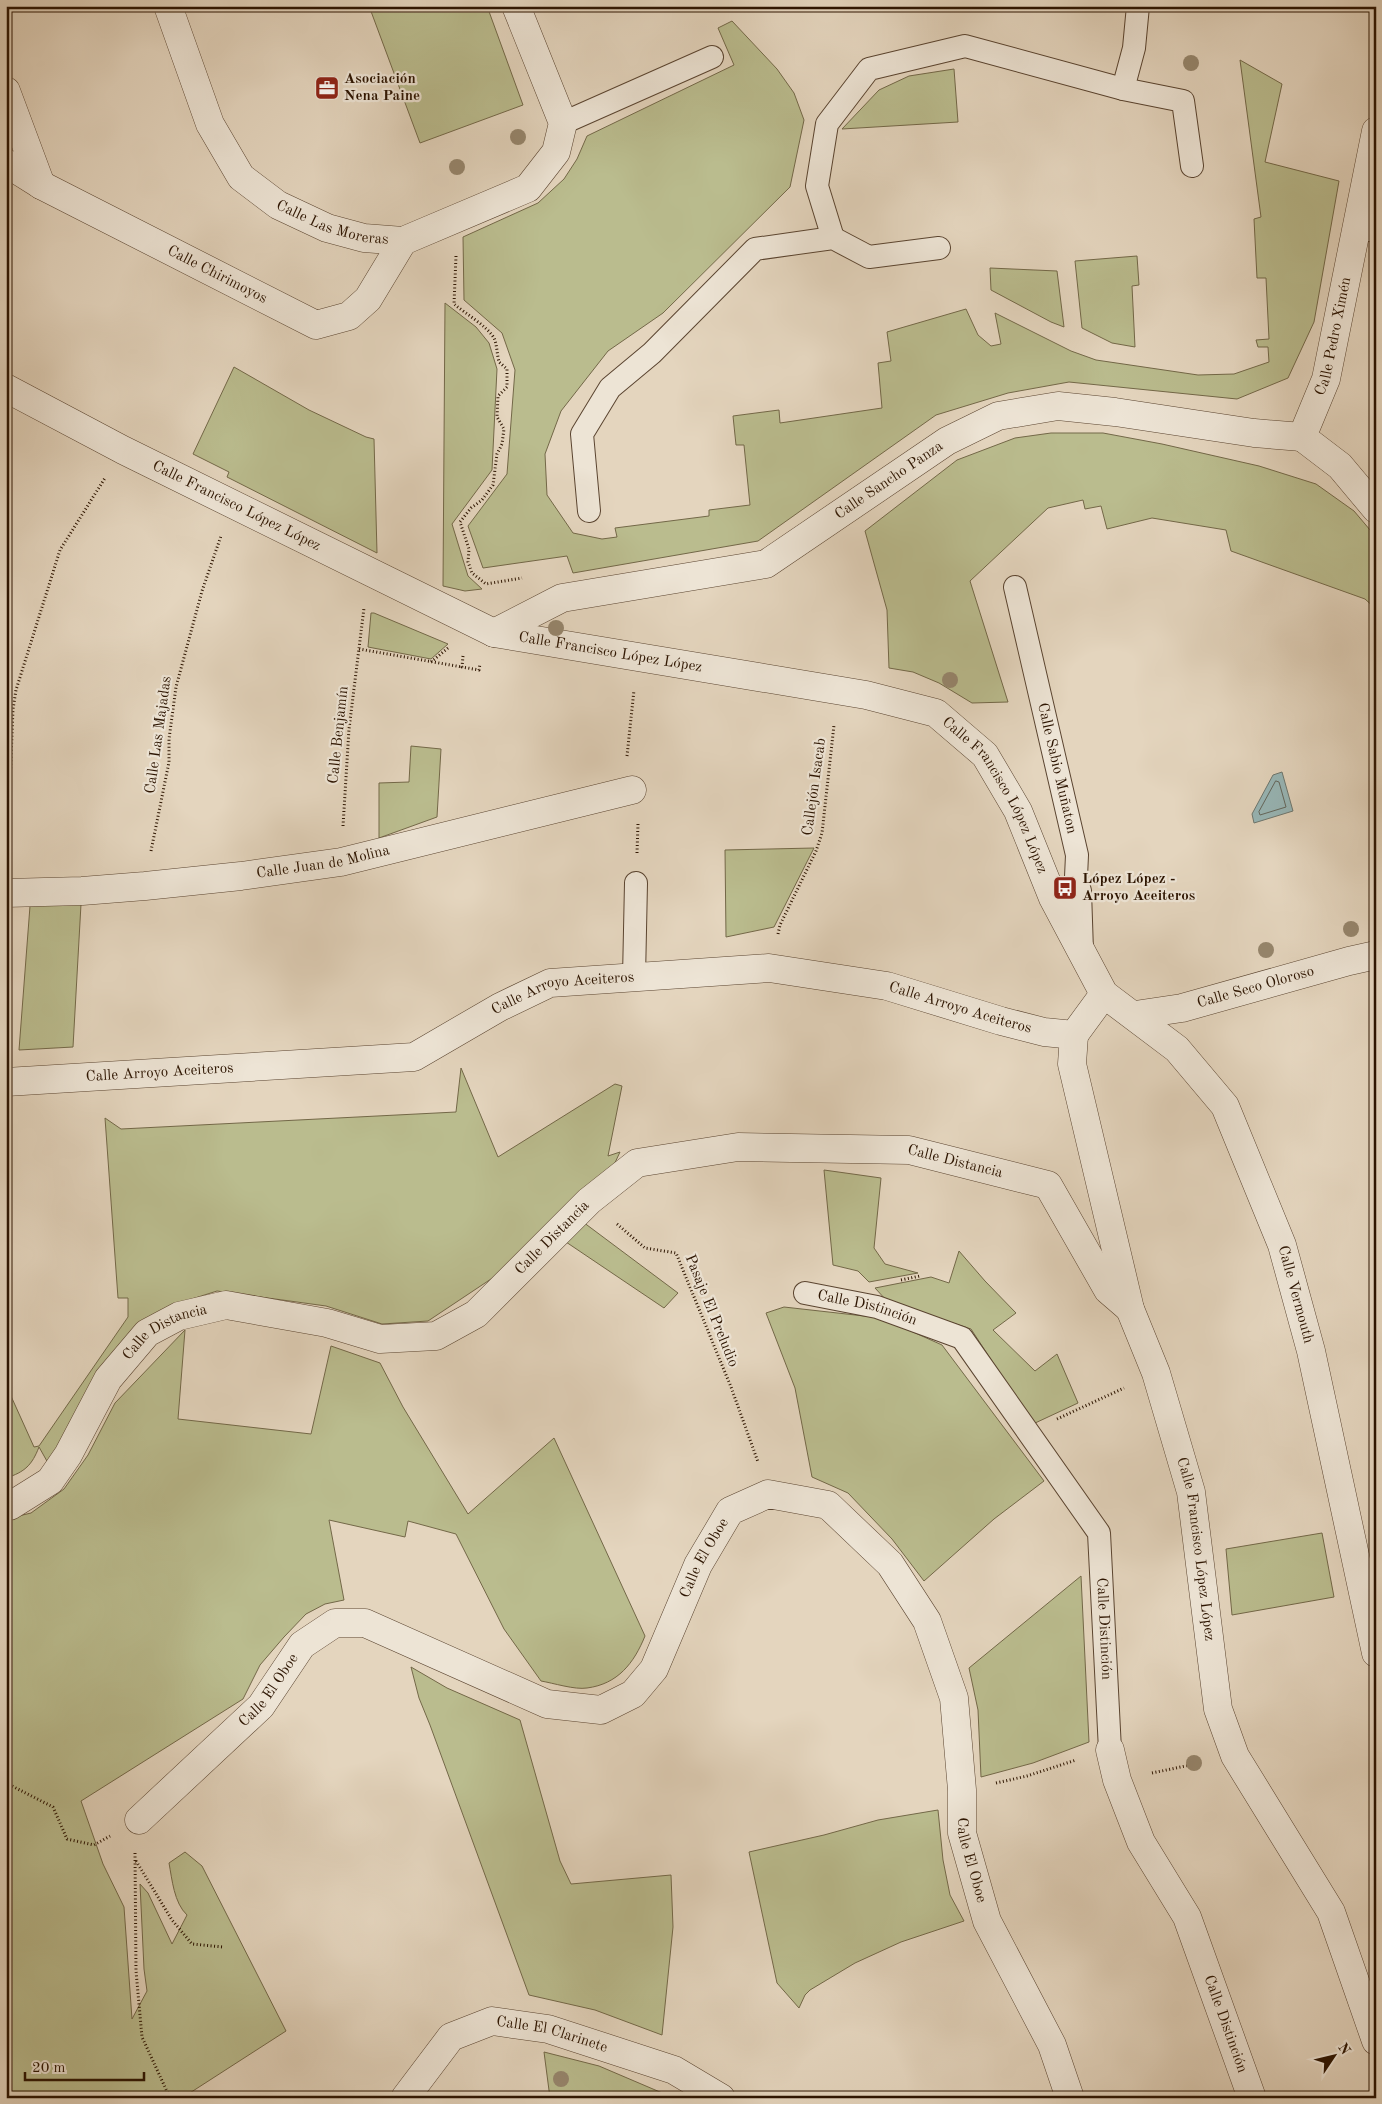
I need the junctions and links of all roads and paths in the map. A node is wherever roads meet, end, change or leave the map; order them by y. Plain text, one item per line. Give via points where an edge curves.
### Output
1 (168, 6) edge
2 (516, 6) edge
3 (1138, 6) edge
4 (712, 57) dead end
5 (1123, 89) junction
6 (6, 91) edge
7 (563, 123) junction
8 (1376, 131) edge
9 (6, 163) edge
10 (1192, 166) dead end
11 (41, 185) junction
12 (1366, 230) edge
13 (832, 238) junction
14 (403, 241) junction
15 (939, 248) dead end
16 (456, 254) dead end
17 (6, 388) edge
18 (1302, 437) junction
19 (123, 450) junction
20 (233, 505) junction
21 (1376, 509) edge
22 (589, 511) dead end
23 (512, 578) dead end
24 (1015, 587) dead end
25 (363, 612) dead end
26 (494, 633) junction
27 (453, 642) dead end
28 (359, 649) junction
29 (432, 662) junction
30 (462, 662) dead end
31 (462, 667) junction
32 (476, 669) dead end
33 (837, 690) junction
34 (633, 701) dead end
35 (627, 757) dead end
36 (632, 790) dead end
37 (341, 862) junction
38 (636, 883) dead end
39 (145, 886) junction
40 (6, 893) edge
41 (1082, 951) junction
42 (1376, 955) edge
43 (769, 968) junction
44 (634, 977) junction
45 (1104, 994) junction
46 (1134, 1016) junction
47 (1074, 1035) junction
48 (6, 1082) edge
49 (590, 1201) junction
50 (805, 1293) dead end
51 (1130, 1309) junction
52 (1156, 1373) junction
53 (1028, 1432) junction
54 (759, 1466) dead end
55 (6, 1506) edge
56 (1376, 1653) edge
57 (1110, 1750) joint
58 (1235, 1756) junction
59 (1084, 1758) dead end
60 (1117, 1780) junction
61 (6, 1783) edge
62 (990, 1784) dead end
63 (139, 1820) junction
64 (135, 1859) junction
65 (223, 1947) dead end
66 (1376, 2041) edge
67 (170, 2098) edge
68 (405, 2098) edge
69 (721, 2098) edge
70 (1070, 2098) edge
71 (1252, 2098) edge

1 - 14 street, Calle Las Moreras via 210,124 241,177 278,205 327,228 364,238
2 - 7 street
3 - 5 lane via 1134,48
4 - 7 lane
5 - 10 lane via 1183,101
5 - 13 lane via 965,46 869,69 827,124 817,186
6 - 11 street
7 - 14 street, Calle Las Moreras via 556,152 528,188
8 - 12 street, Calle Pedro Ximén
9 - 11 street, Calle Chirimoyos
11 - 14 street, Calle Chirimoyos via 316,326 349,316 368,299
12 - 18 street, Calle Pedro Ximén via 1326,379
13 - 15 lane via 869,257
13 - 22 lane via 755,249 652,353 610,388 582,434
16 - 23 path via 454,304 482,324 495,339 499,362 508,369 507,387 498,396 497,417 504,428 493,485 460,522 469,549 468,562 472,573 486,584
17 - 19 street, Calle Francisco López López
18 - 21 street via 1340,466
18 - 26 street, Calle Sancho Panza via 1254,434 1058,406 998,416 947,441 766,564 562,598
19 - 20 street, Calle Francisco López López
19 - 40 path via 60,550 16,690
20 - 26 street, Calle Francisco López López
20 - 39 path, Calle Las Majadas via 202,591 176,687 169,762
24 - 41 lane, Calle Sabio Muñaton via 1077,855
25 - 28 path, Calle Benjamín
26 - 33 street, Calle Francisco López López
27 - 29 path
28 - 29 path
28 - 37 path, Calle Benjamín via 349,728
29 - 31 path
30 - 31 path
31 - 32 path
33 - 41 street, Calle Francisco López López via 936,713 985,755 1018,811 1053,898
33 - 43 path, Callejón Isacab via 822,833 780,924
34 - 35 path
36 - 37 street, Calle Juan de Molina
37 - 39 street, Calle Juan de Molina
38 - 44 lane
39 - 40 street, Calle Juan de Molina
41 - 45 street, Calle Francisco López López
42 - 46 street, Calle Seco Oloroso via 1182,1008
43 - 44 street, Calle Arroyo Aceiteros
43 - 47 street, Calle Arroyo Aceiteros via 887,986 1001,1022
44 - 48 street, Calle Arroyo Aceiteros via 550,983 500,1007 414,1056
45 - 46 street, Calle Vermouth
45 - 47 street
46 - 56 street, Calle Vermouth via 1177,1049 1225,1106 1282,1245 1311,1350
47 - 51 street, Calle Francisco López López via 1072,1064
49 - 51 street, Calle Distancia via 637,1163 646,1161 738,1147 908,1150 1048,1185 1108,1290
49 - 54 path, Pasaje El Preludio via 645,1248 676,1253 731,1387
49 - 55 street, Calle Distancia via 476,1314 436,1336 380,1339 327,1323 226,1305 179,1316 147,1333 108,1379 68,1455 50,1481
50 - 53 lane, Calle Distinción via 877,1307 962,1338
51 - 52 street, Calle Francisco López López
52 - 53 path
52 - 58 street, Calle Francisco López López via 1191,1492 1218,1709
53 - 57 lane, Calle Distinción via 1099,1533
57 - 60 street, Calle Distinción
58 - 60 path
58 - 66 street, Calle Francisco López López via 1331,1912
59 - 62 path
60 - 71 street, Calle Distinción via 1141,1842 1187,1917
61 - 63 path via 53,1807 67,1840 94,1845
63 - 64 path
63 - 70 street, Calle El Oboe via 261,1706 302,1645 336,1623 365,1623 547,1704 601,1710 633,1694 654,1669 698,1565 730,1511 768,1494 828,1504 890,1564 927,1621 954,1698 962,1790 962,1833 987,1921 1052,2045
64 - 65 path via 172,1920 192,1944
64 - 67 path via 136,1971 142,2037
68 - 69 street, Calle El Clarinete via 451,2037 492,2021 548,2028 674,2070

